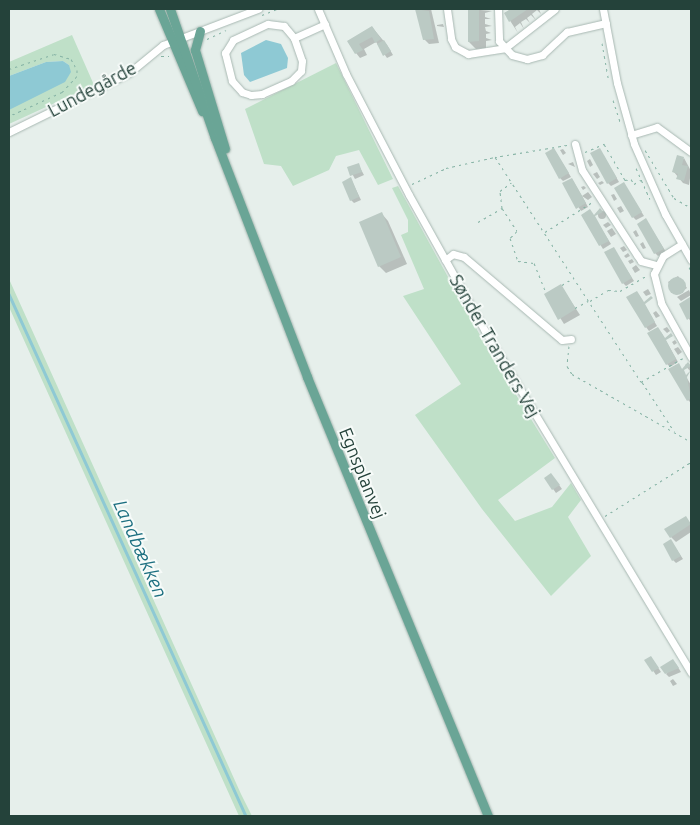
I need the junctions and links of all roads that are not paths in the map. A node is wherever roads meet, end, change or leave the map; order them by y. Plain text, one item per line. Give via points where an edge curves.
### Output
1 (159, 9) edge
2 (170, 9) edge
3 (318, 9) edge
4 (448, 9) edge
5 (498, 9) edge
6 (555, 9) edge
7 (603, 9) edge
8 (259, 12) edge
9 (606, 23) junction
10 (325, 24) junction
11 (200, 31) junction
12 (182, 38) junction
13 (294, 38) junction
14 (172, 42) junction
15 (505, 48) junction
16 (9, 132) edge
17 (631, 134) junction
18 (215, 138) junction
19 (576, 144) road end
20 (691, 152) edge
21 (236, 193) junction
22 (682, 244) junction
23 (445, 260) junction
24 (691, 260) edge
25 (656, 265) junction
26 (570, 340) road end
27 (690, 355) edge
28 (691, 673) edge
29 (488, 816) edge

1 - 14 main road, Egnsplanvej
2 - 12 main road, Egnsplanvej
3 - 10 street, Sønder Tranders Vej
4 - 15 street via 451,39 461,52 468,54
5 - 15 street via 497,33
6 - 15 street
7 - 9 street
8 - 11 street, Lundegårde
9 - 15 street via 567,32 534,58 520,58
9 - 17 street
10 - 13 street
10 - 23 street, Sønder Tranders Vej via 346,74
11 - 12 street, Lundegårde
11 - 21 main road via 195,50
12 - 14 street, Lundegårde
12 - 18 main road, Egnsplanvej
13 - 13 street via 284,26 272,24 234,40 225,53 232,81 242,92 251,94 262,94 291,81 301,71 302,62
14 - 16 street, Lundegårde via 154,52 129,74
14 - 18 main road, Egnsplanvej
17 - 20 street via 657,127
17 - 22 street via 648,180
18 - 21 main road, Egnsplanvej
19 - 25 street via 579,163 641,261
21 - 29 main road, Egnsplanvej via 372,541
22 - 24 street
22 - 25 street via 663,256
23 - 26 street via 453,254 464,257 562,340
23 - 28 street, Sønder Tranders Vej
25 - 27 street via 654,275 661,303

